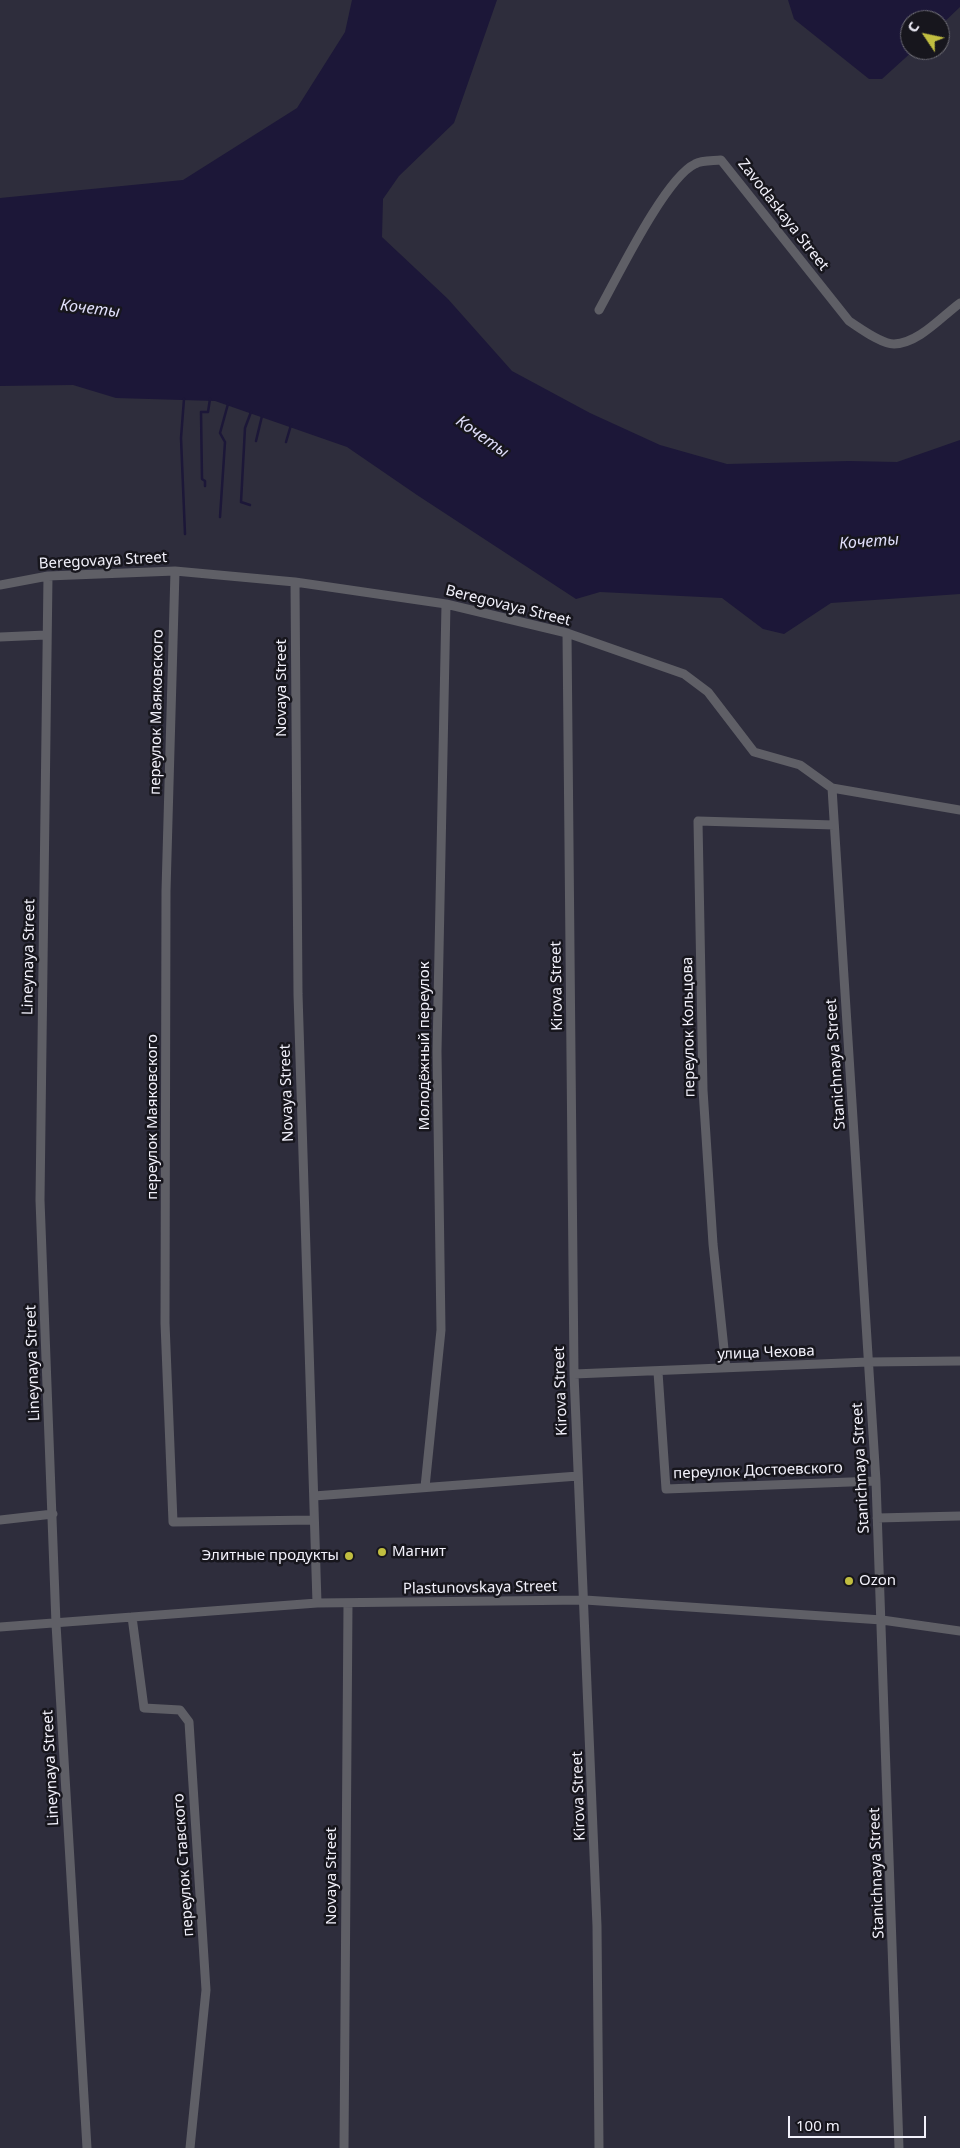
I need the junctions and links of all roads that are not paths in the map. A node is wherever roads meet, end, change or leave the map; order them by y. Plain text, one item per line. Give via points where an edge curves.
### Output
1 (960, 303) edge
2 (599, 310) dead end
3 (175, 571) junction
4 (48, 576) junction
5 (295, 582) junction
6 (0, 585) edge
7 (446, 604) junction
8 (567, 633) junction
9 (46, 635) junction
10 (0, 637) edge
11 (832, 788) junction
12 (960, 810) edge
13 (834, 825) junction
14 (960, 1361) edge
15 (868, 1362) junction
16 (726, 1368) junction
17 (658, 1372) junction
18 (574, 1374) junction
19 (578, 1476) junction
20 (876, 1480) junction
21 (424, 1487) junction
22 (314, 1496) junction
23 (53, 1514) junction
24 (960, 1516) edge
25 (877, 1518) junction
26 (0, 1520) edge
27 (314, 1520) junction
28 (585, 1600) junction
29 (317, 1604) junction
30 (348, 1604) junction
31 (132, 1617) junction
32 (882, 1620) junction
33 (56, 1624) junction
34 (0, 1628) edge
35 (960, 1631) edge
36 (88, 2148) edge
37 (190, 2148) edge
38 (344, 2148) edge
39 (599, 2148) edge
40 (900, 2148) edge

1 - 2 street, Zavodaskaya Street via 913,340 893,344 874,337 849,321 721,160 696,163 680,174 652,215
3 - 4 street, Beregovaya Street
3 - 5 street, Beregovaya Street
3 - 27 street, переулок Маяковского via 166,891 165,1323 173,1522
4 - 6 street, Beregovaya Street
4 - 9 street, Lineynaya Street
5 - 7 street, Beregovaya Street
5 - 22 street, Novaya Street via 298,994
7 - 8 street, Beregovaya Street
7 - 21 street, Молодёжный переулок via 437,1051 441,1330
8 - 11 street, Beregovaya Street via 684,674 708,692 754,752 800,765
8 - 18 street, Kirova Street
9 - 10 street
9 - 23 street, Lineynaya Street via 40,1200
11 - 12 street, Beregovaya Street
11 - 13 street, Stanichnaya Street
13 - 15 street, Stanichnaya Street
13 - 16 street, переулок Кольцова via 698,821 703,1090 713,1244
14 - 15 street, улица Чехова
15 - 16 street, улица Чехова
15 - 20 street, Stanichnaya Street
16 - 17 street, улица Чехова
17 - 18 street, улица Чехова
17 - 20 street, переулок Достоевского via 666,1489
18 - 19 street, Kirova Street
19 - 21 street
19 - 28 street, Kirova Street
20 - 25 street, Stanichnaya Street
21 - 22 street
22 - 27 street, Novaya Street
23 - 26 street
23 - 33 street, Lineynaya Street
24 - 25 street
25 - 32 street, Stanichnaya Street
27 - 29 street, Novaya Street
28 - 30 street, Plastunovskaya Street
28 - 32 street, Plastunovskaya Street
28 - 39 street, Kirova Street via 597,1926
29 - 30 street, Plastunovskaya Street
29 - 31 street, Plastunovskaya Street
30 - 38 street, Novaya Street
31 - 33 street, Plastunovskaya Street
31 - 37 street, переулок Ставского via 144,1708 180,1710 189,1722 206,1990
32 - 35 street, Plastunovskaya Street
32 - 40 street, Stanichnaya Street
33 - 34 street, Plastunovskaya Street
33 - 36 street, Lineynaya Street

